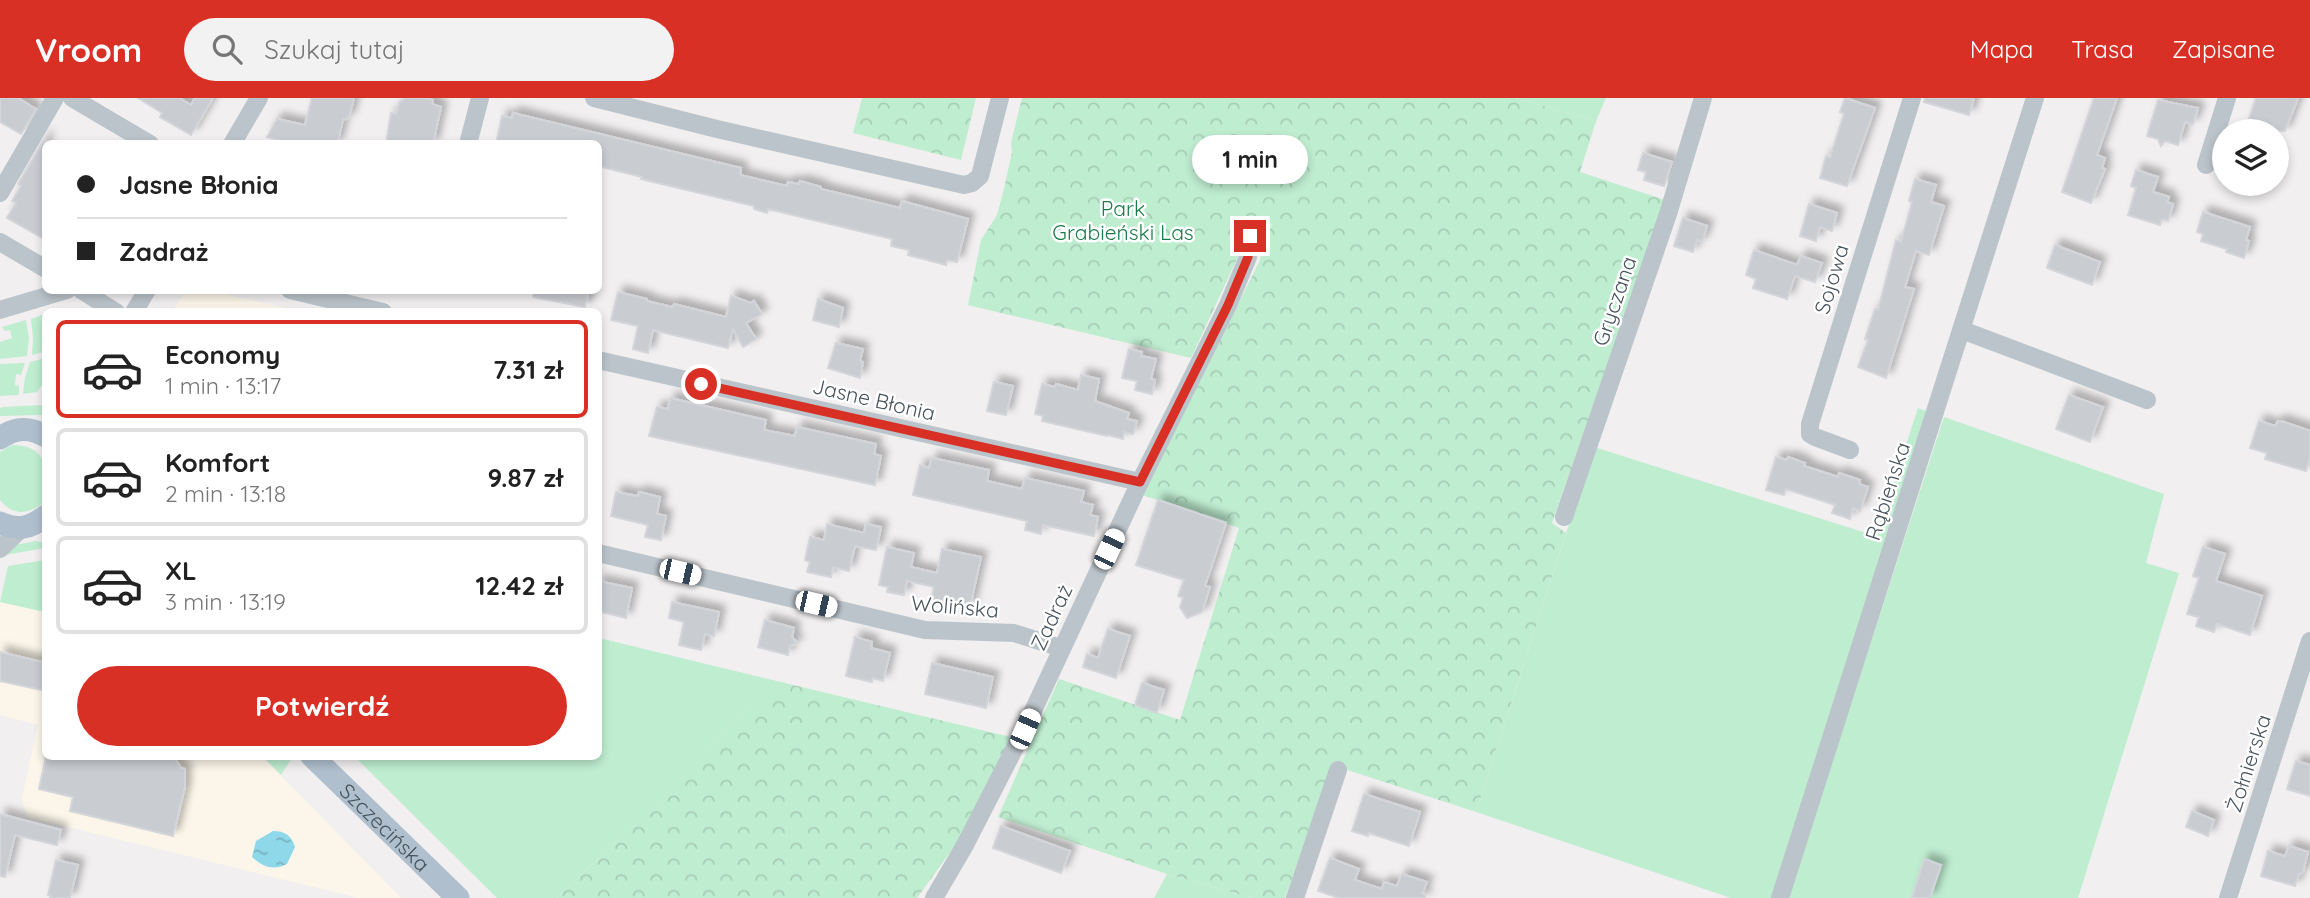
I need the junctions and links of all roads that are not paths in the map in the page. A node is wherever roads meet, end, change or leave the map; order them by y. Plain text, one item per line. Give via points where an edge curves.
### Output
1 (55, 98) edge
2 (72, 98) edge
3 (259, 98) edge
4 (480, 98) edge
5 (594, 98) edge
6 (1000, 98) edge
7 (1703, 98) edge
8 (1912, 98) edge
9 (2035, 98) edge
10 (2227, 98) edge
11 (143, 140) edge
12 (234, 140) edge
13 (469, 140) edge
14 (2206, 165) dead end
15 (0, 193) edge
16 (1250, 236) dead end
17 (0, 242) edge
18 (42, 268) edge
19 (53, 294) edge
20 (87, 294) edge
21 (307, 294) edge
22 (110, 308) edge
23 (366, 308) edge
24 (0, 310) edge
25 (1962, 330) junction
26 (602, 361) edge
27 (2147, 400) dead end
28 (42, 430) edge
29 (3, 433) edge
30 (1850, 450) dead end
31 (1140, 482) junction
32 (1564, 517) dead end
33 (29, 525) edge
34 (0, 549) edge
35 (602, 554) edge
36 (2310, 641) edge
37 (1061, 648) junction
38 (316, 760) edge
39 (1338, 770) dead end
40 (458, 898) edge
41 (934, 898) edge
42 (1295, 898) edge
43 (1780, 898) edge
44 (2228, 898) edge

1 - 15 street
2 - 11 street
3 - 12 street
4 - 13 street
5 - 6 street via 964,185 980,176
7 - 32 street, Gryczana
8 - 30 street, Sojowa via 1810,424 1815,437
9 - 25 street, Rąbieńska
10 - 14 street
16 - 31 street, Zadraż via 1248,257 1228,305
17 - 18 street
19 - 24 street
20 - 22 street
21 - 23 street
25 - 27 street
25 - 43 street, Rąbieńska
26 - 31 street, Jasne Błonia
28 - 29 main road
31 - 37 street, Zadraż
33 - 34 street
35 - 37 street, Wolińska via 925,630 1014,633
36 - 44 street, Żołnierska
37 - 41 street, Zadraż via 996,788
38 - 40 main road, Szczecińska
39 - 42 street

